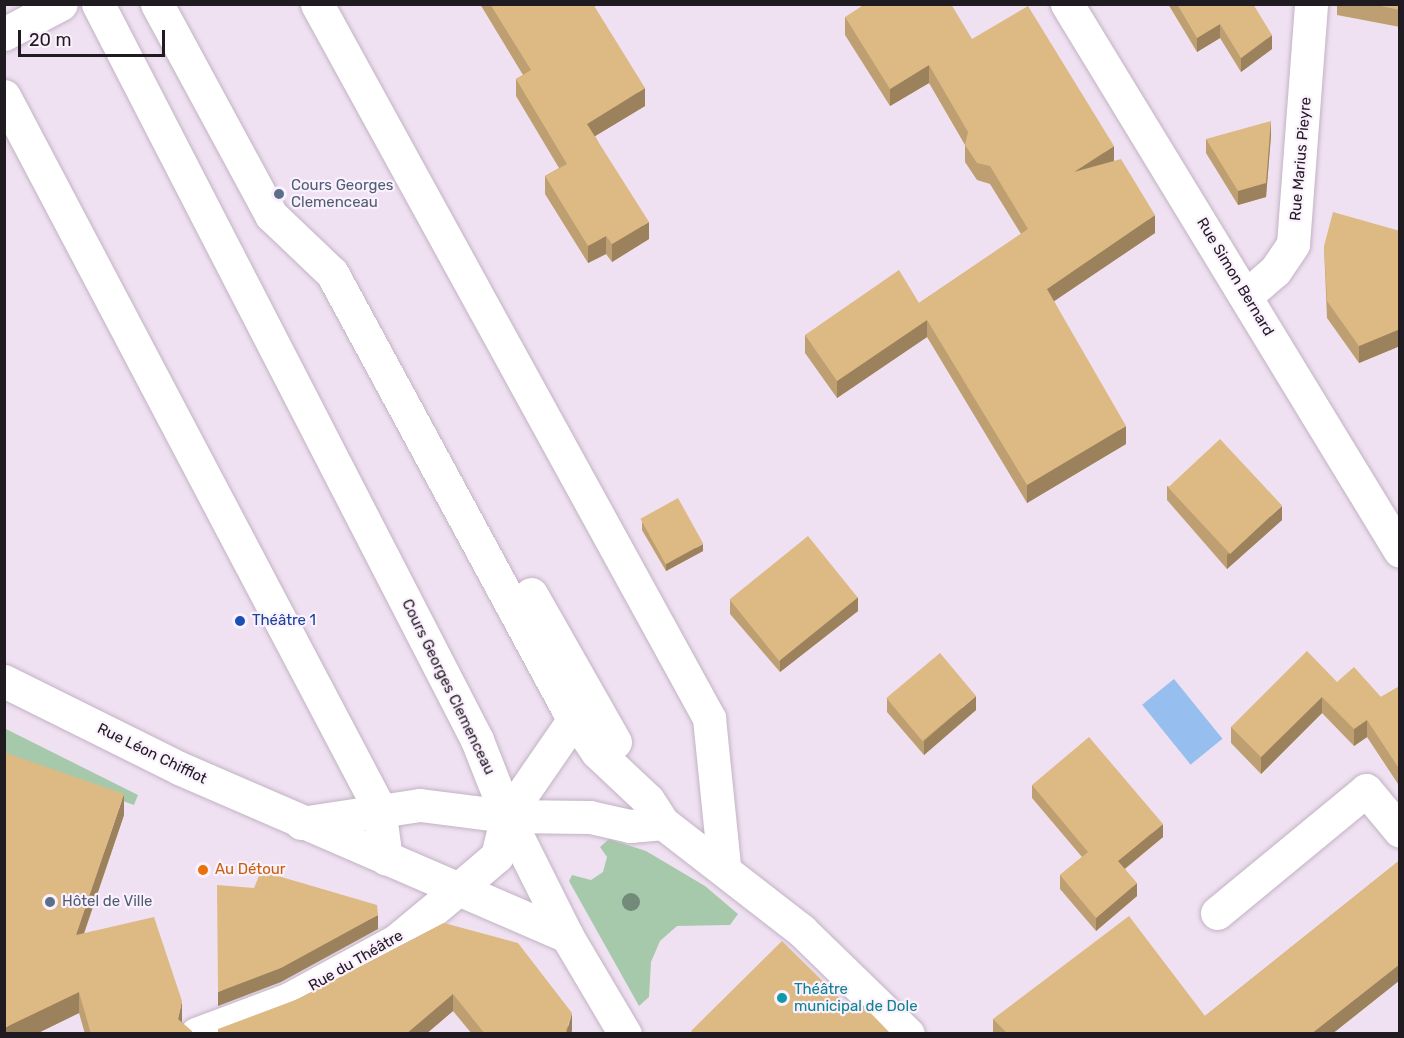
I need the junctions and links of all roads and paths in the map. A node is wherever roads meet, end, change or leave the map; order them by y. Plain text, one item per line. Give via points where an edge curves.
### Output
1 (61, 4) edge
2 (98, 4) edge
3 (157, 4) edge
4 (317, 4) edge
5 (1067, 4) edge
6 (1311, 4) edge
7 (4, 34) edge
8 (4, 96) edge
9 (282, 226) junction
10 (1247, 296) junction
11 (1400, 551) edge
12 (4, 681) edge
13 (574, 719) junction
14 (621, 776) junction
15 (379, 808) junction
16 (507, 816) junction
17 (301, 823) junction
18 (663, 823) junction
19 (1400, 831) edge
20 (386, 859) junction
21 (724, 866) junction
22 (457, 890) junction
23 (1217, 913) dead end
24 (567, 936) junction
25 (196, 1034) edge
26 (625, 1034) edge
27 (908, 1034) edge

1 - 7 street
2 - 16 street, Cours Georges Clemenceau via 477,740
3 - 9 street via 252,183
4 - 21 street via 709,718
5 - 10 street, Rue Simon Bernard
6 - 10 street, Rue Marius Pieyre via 1293,244 1275,271
8 - 15 street
9 - 13 street via 332,273
9 - 14 street via 340,247 615,741
10 - 11 street, Rue Simon Bernard
12 - 17 street, Rue Léon Chifflot
13 - 14 street
13 - 16 street
14 - 18 street
15 - 16 street via 420,805
15 - 17 street
15 - 20 street
16 - 18 street via 590,817 630,826
16 - 22 street, Rue du Théâtre via 497,856
16 - 24 street, Cours Georges Clemenceau
17 - 20 street, Rue Léon Chifflot
18 - 21 street
19 - 23 street via 1366,790
20 - 22 street, Rue Léon Chifflot
21 - 27 street via 801,930
22 - 24 street
22 - 25 street, Rue du Théâtre via 397,940 289,999
24 - 26 street

